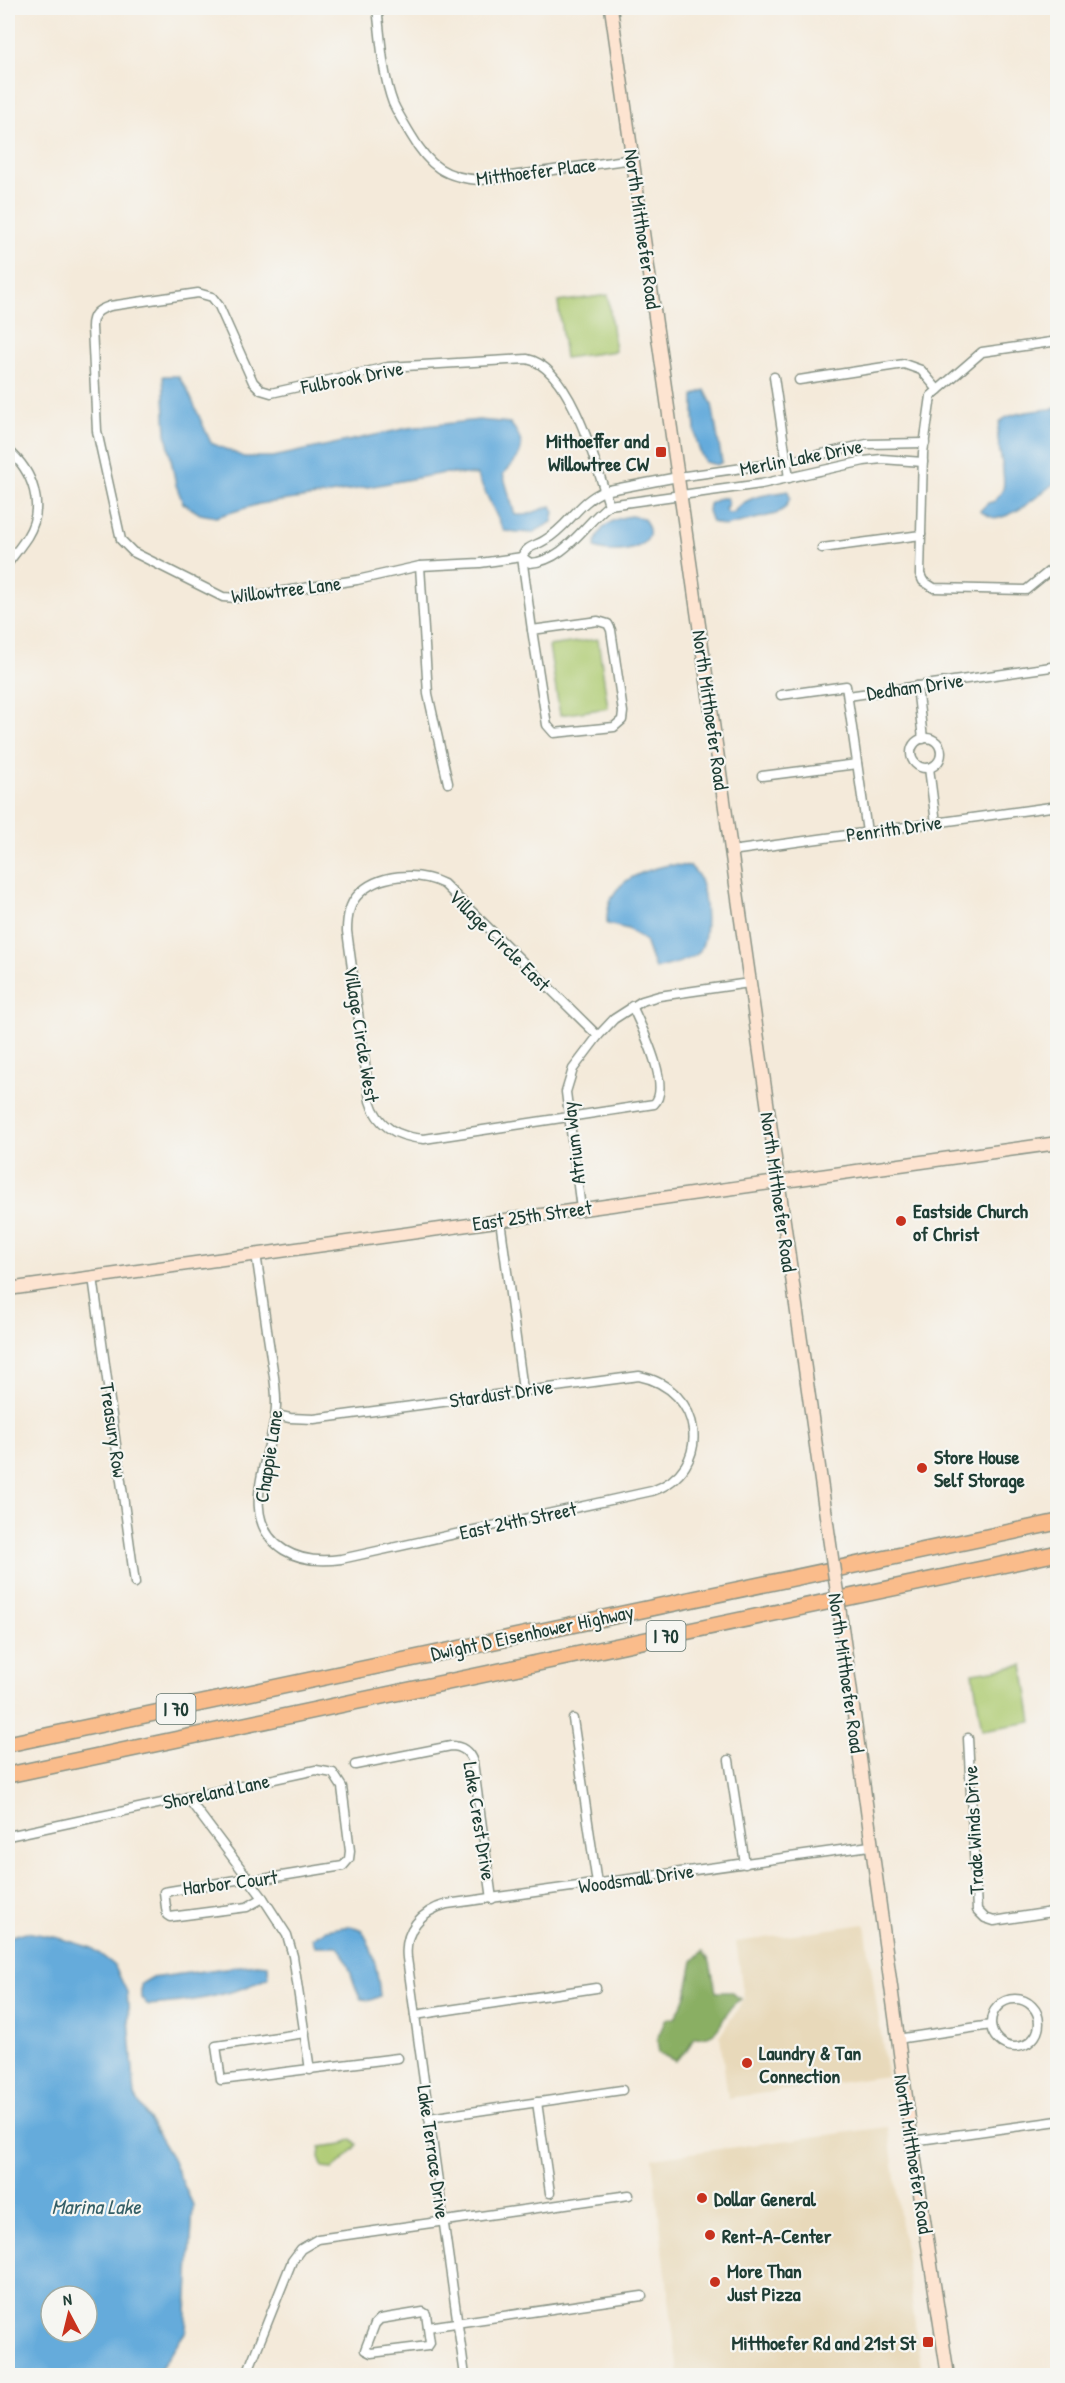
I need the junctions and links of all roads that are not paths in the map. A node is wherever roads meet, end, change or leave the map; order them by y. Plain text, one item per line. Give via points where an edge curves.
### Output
1 (377, 8) edge
2 (611, 8) edge
3 (633, 159) junction
4 (100, 309) joint
5 (1058, 341) edge
6 (774, 377) dead end
7 (799, 380) dead end
8 (938, 390) junction
9 (925, 443) junction
10 (8, 450) edge
11 (786, 462) junction
12 (923, 462) junction
13 (678, 477) junction
14 (789, 478) junction
15 (604, 491) junction
16 (681, 495) junction
17 (609, 505) junction
18 (921, 535) junction
19 (822, 548) dead end
20 (522, 557) junction
21 (8, 563) edge
22 (1058, 564) edge
23 (420, 566) junction
24 (532, 630) junction
25 (1058, 666) edge
26 (917, 686) junction
27 (781, 695) dead end
28 (848, 696) junction
29 (923, 739) junction
30 (857, 764) junction
31 (928, 768) junction
32 (762, 776) dead end
33 (448, 783) dead end
34 (1058, 806) edge
35 (936, 822) junction
36 (867, 832) junction
37 (731, 851) junction
38 (357, 896) joint
39 (749, 983) junction
40 (632, 1006) junction
41 (598, 1036) junction
42 (569, 1119) junction
43 (1058, 1143) edge
44 (777, 1182) junction
45 (581, 1209) junction
46 (500, 1220) junction
47 (256, 1254) junction
48 (93, 1277) junction
49 (8, 1289) edge
50 (523, 1390) junction
51 (276, 1415) junction
52 (693, 1435) joint
53 (1058, 1522) edge
54 (1058, 1553) edge
55 (310, 1560) joint
56 (135, 1583) dead end
57 (573, 1719) dead end
58 (968, 1738) dead end
59 (8, 1744) edge
60 (729, 1760) dead end
61 (356, 1765) dead end
62 (8, 1775) edge
63 (187, 1797) junction
64 (8, 1836) edge
65 (870, 1846) junction
66 (347, 1861) joint
67 (745, 1863) junction
68 (250, 1880) junction
69 (597, 1884) junction
70 (263, 1898) junction
71 (492, 1899) junction
72 (1058, 1911) edge
73 (412, 1930) joint
74 (596, 1989) dead end
75 (415, 2015) junction
76 (991, 2025) junction
77 (305, 2033) junction
78 (897, 2039) junction
79 (398, 2058) dead end
80 (310, 2070) junction
81 (622, 2090) dead end
82 (537, 2102) junction
83 (429, 2118) junction
84 (1058, 2121) edge
85 (912, 2141) junction
86 (549, 2193) dead end
87 (628, 2194) dead end
88 (444, 2221) junction
89 (642, 2296) dead end
90 (458, 2323) junction
91 (428, 2327) junction
92 (246, 2376) edge
93 (465, 2376) edge
94 (948, 2376) edge

1 - 3 street, Mitthoefer Place via 387,82 394,104 430,163 447,173 481,180
2 - 3 main road, North Mitthoefer Road
3 - 13 main road, North Mitthoefer Road
4 - 15 street, Fulbrook Drive via 198,293 209,296 219,306 253,382 272,393 388,367 527,359 538,362 549,371 579,416
4 - 23 street, Willowtree Lane via 92,325 97,431 118,533 128,549 233,599
5 - 8 street via 987,350
6 - 11 street
7 - 8 street via 904,364 921,370
8 - 9 street via 931,396
9 - 11 street, Merlin Lake Drive via 867,444
9 - 12 street
10 - 21 street via 28,473 36,506 28,534
11 - 13 street, Merlin Lake Drive
11 - 14 street
12 - 14 street, Merlin Lake Drive via 864,461
12 - 18 street
13 - 15 street, Willowtree Lane
13 - 16 main road, North Mitthoefer Road
14 - 16 street, Merlin Lake Drive
15 - 17 street, Fulbrook Drive
15 - 20 street, Willowtree Lane via 593,496 556,532 531,546
16 - 17 street
16 - 37 main road, North Mitthoefer Road
17 - 20 street, Willowtree Lane via 552,558 530,563
18 - 19 street
18 - 22 street via 920,574 932,588 1026,590
20 - 23 street, Willowtree Lane
20 - 24 street
23 - 33 street via 428,694
24 - 24 street via 549,730 556,734 618,724 623,712 608,624 598,621
25 - 26 street, Dedham Drive
26 - 28 street, Dedham Drive
26 - 29 street
27 - 28 street, Dedham Drive via 846,686
28 - 30 street
29 - 31 street via 915,743 911,756 915,764
29 - 31 street via 937,744 940,753 937,763
30 - 32 street
30 - 36 street
31 - 35 street
34 - 35 street, Penrith Drive
35 - 36 street, Penrith Drive
36 - 37 street, Penrith Drive
37 - 39 main road, North Mitthoefer Road
38 - 41 street, Village Circle East via 375,883 392,879 425,876 444,884
38 - 42 street, Village Circle West via 348,914 347,931 370,1101 384,1125 405,1137 424,1139
39 - 40 street, Atrium Way via 659,996
39 - 44 main road, North Mitthoefer Road
40 - 41 street, Atrium Way
40 - 42 street, Village Circle West via 655,1062 660,1093 657,1102
41 - 42 street, Atrium Way via 569,1080
42 - 45 street, Atrium Way
43 - 44 main road, East 25th Street
44 - 45 main road, East 25th Street
44 - 65 main road, North Mitthoefer Road, bridge
45 - 46 main road, East 25th Street
46 - 47 main road, East 25th Street
46 - 50 street
47 - 48 main road, East 25th Street
47 - 51 street, Chappie Lane
48 - 49 main road, East 25th Street
48 - 56 street, Treasury Row
50 - 51 street, Stardust Drive via 314,1419
50 - 52 street, Stardust Drive via 629,1376 653,1379 681,1398 690,1416
51 - 55 street, Chappie Lane via 259,1492 260,1517 279,1546
52 - 55 street, East 24th Street via 683,1469 669,1483 652,1491 341,1559
53 - 59 highway, Dwight D Eisenhower Highway / I 70
54 - 62 highway, Dwight D Eisenhower Highway / I 70
57 - 69 street
58 - 72 street, Trade Winds Drive via 979,1912 994,1921
60 - 67 street
61 - 71 street, Lake Crest Drive via 454,1746 467,1751 473,1762
63 - 64 street, Shoreland Lane
63 - 66 street, Shoreland Lane via 316,1770 333,1773 342,1786 351,1851
63 - 68 street
65 - 67 street, Woodsmall Drive
65 - 78 main road, North Mitthoefer Road
66 - 68 street, Harbor Court via 338,1868
67 - 69 street, Woodsmall Drive
68 - 70 street
68 - 70 street, Harbor Court via 165,1890 167,1915 247,1907
69 - 71 street, Woodsmall Drive
70 - 77 street via 290,1944
71 - 73 street, Woodsmall Drive via 437,1907 424,1914
73 - 75 street, Lake Terrace Drive via 406,1953
74 - 75 street
75 - 83 street, Lake Terrace Drive
76 - 76 street via 995,2008 1010,1999 1031,2005 1039,2020 1033,2038 1017,2046 999,2041
76 - 78 street
77 - 80 street
77 - 80 street via 215,2049 220,2079 224,2082
78 - 85 main road, North Mitthoefer Road
79 - 80 street
81 - 82 street
82 - 83 street
82 - 86 street
83 - 88 street, Lake Terrace Drive
84 - 85 street
85 - 94 main road, North Mitthoefer Road
87 - 88 street
88 - 90 street, Lake Terrace Drive
88 - 92 street via 322,2238 305,2246 292,2261
89 - 90 street
90 - 91 street
90 - 93 street, Lake Terrace Drive
91 - 91 street via 423,2312 380,2319 365,2350 371,2353 428,2346

